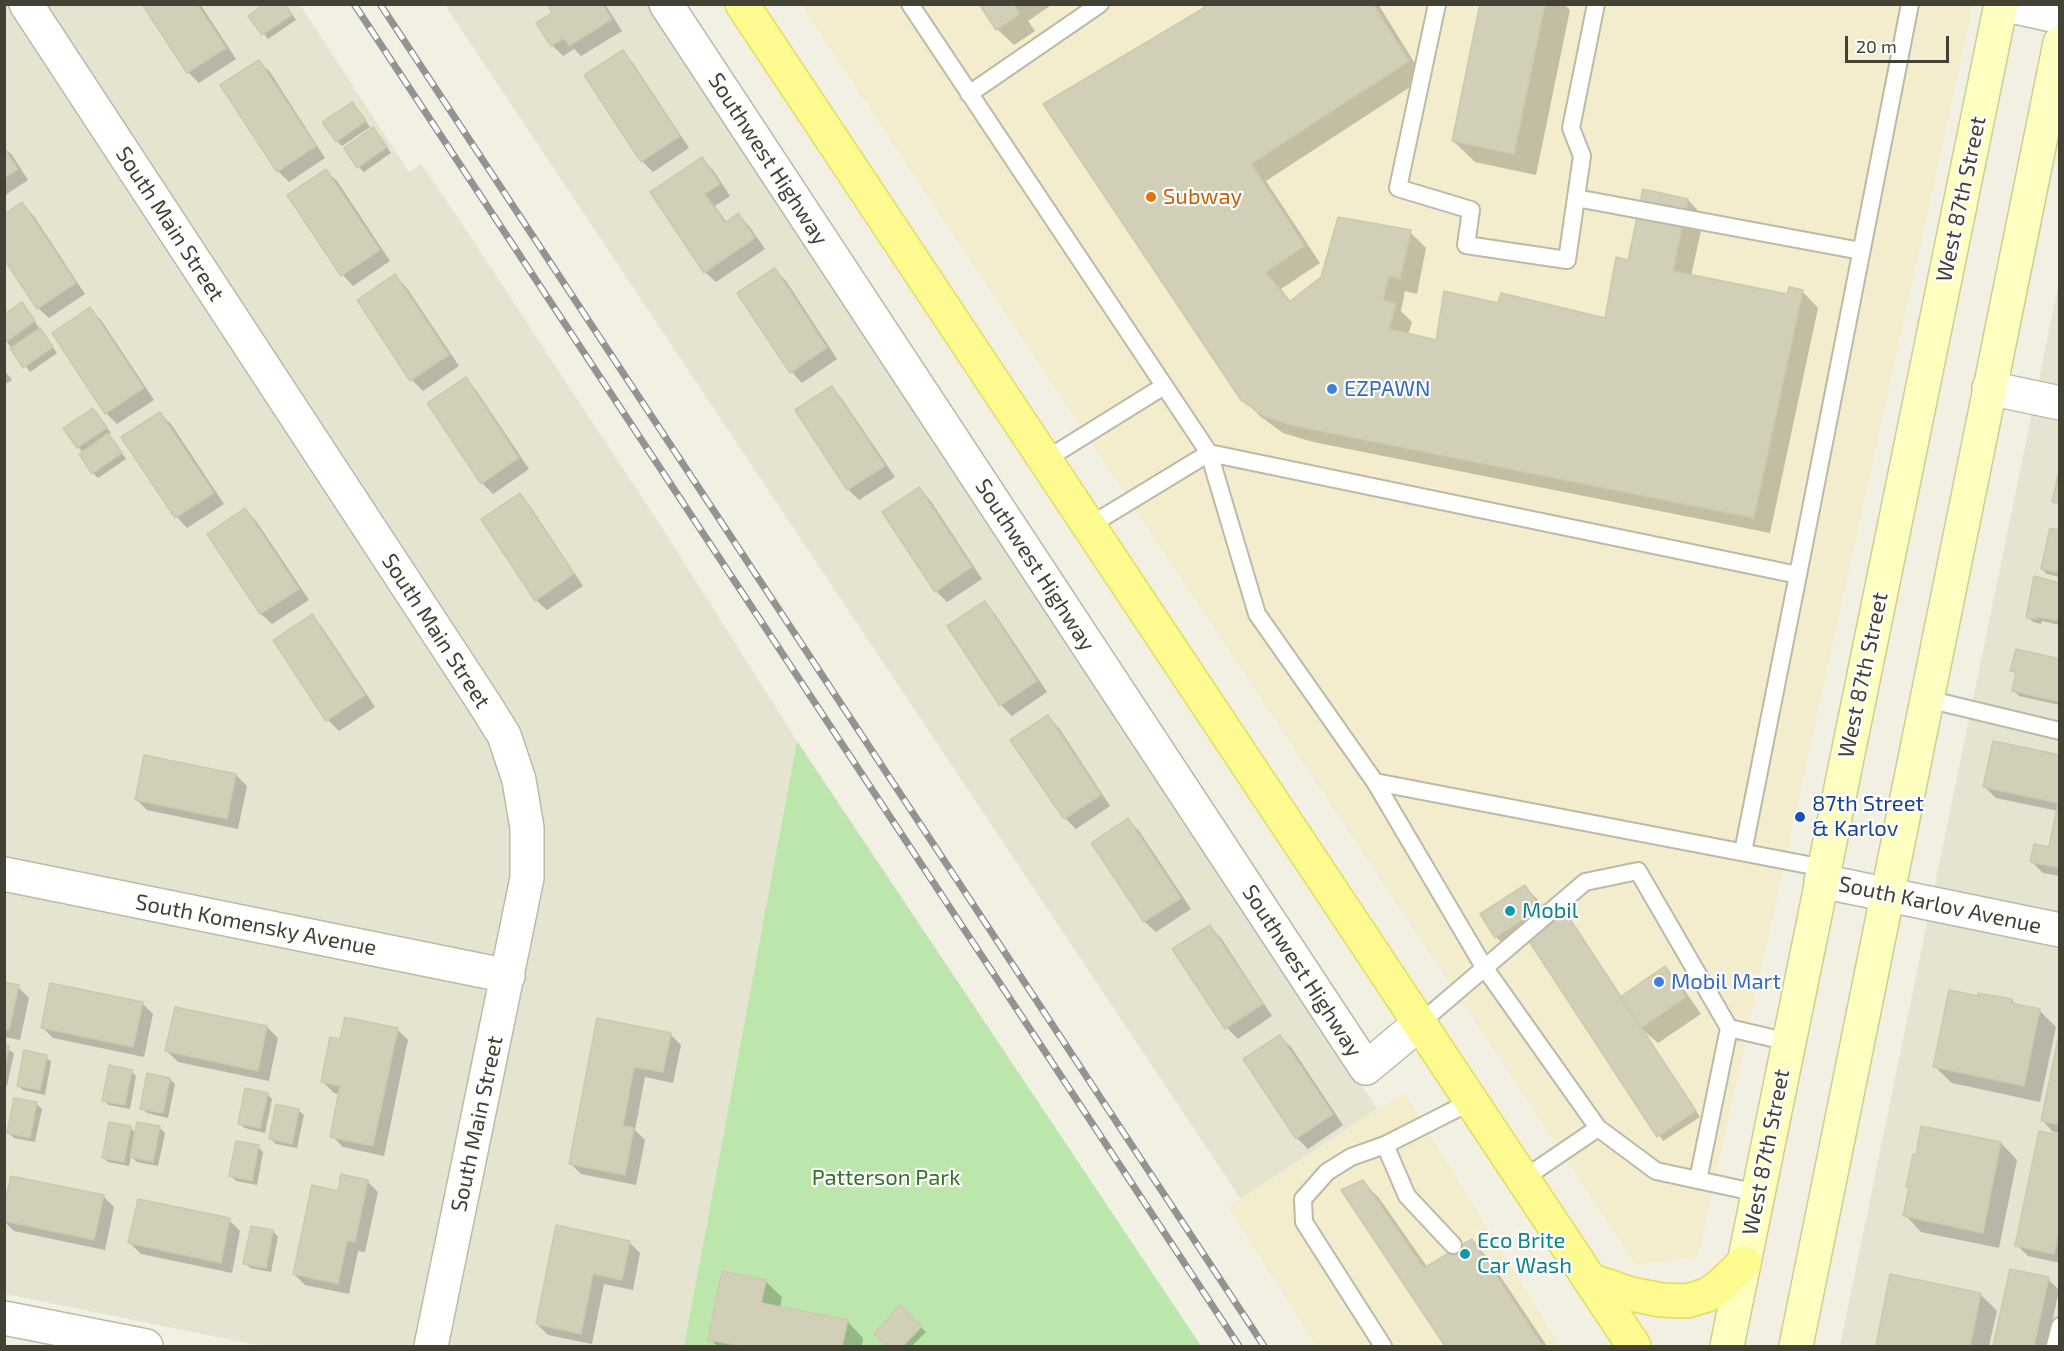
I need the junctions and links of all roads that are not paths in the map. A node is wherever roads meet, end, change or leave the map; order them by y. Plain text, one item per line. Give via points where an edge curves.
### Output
1 (26, 4) edge
2 (666, 4) edge
3 (742, 4) edge
4 (910, 4) edge
5 (1100, 4) edge
6 (1437, 4) edge
7 (1596, 4) edge
8 (1910, 4) edge
9 (2001, 4) edge
10 (2060, 17) edge
11 (2060, 43) edge
12 (969, 94) junction
13 (1576, 198) junction
14 (1861, 251) junction
15 (1164, 386) junction
16 (1989, 388) junction
17 (2060, 403) edge
18 (1209, 453) junction
19 (1045, 460) junction
20 (1089, 526) junction
21 (1798, 575) junction
22 (1927, 699) junction
23 (2060, 731) edge
24 (1375, 782) junction
25 (1743, 852) junction
26 (4, 874) edge
27 (1822, 874) junction
28 (1887, 895) junction
29 (2060, 930) edge
30 (1484, 968) junction
31 (508, 976) junction
32 (1419, 1024) junction
33 (1729, 1028) junction
34 (1789, 1042) junction
35 (1470, 1102) junction
36 (1598, 1128) junction
37 (1385, 1144) junction
38 (1523, 1179) junction
39 (1698, 1180) junction
40 (1758, 1193) junction
41 (1453, 1245) dead end
42 (1744, 1263) junction
43 (1590, 1280) junction
44 (4, 1318) edge
45 (2060, 1326) edge
46 (146, 1347) edge
47 (430, 1347) edge
48 (1383, 1347) edge
49 (1634, 1347) edge
50 (1726, 1347) edge
51 (1796, 1347) edge
52 (2055, 1347) edge

1 - 31 street, South Main Street via 504,735 519,780 527,828 527,878
2 - 32 street, Southwest Highway via 1366,1068
3 - 19 main road
4 - 12 lane
5 - 12 lane
6 - 13 lane via 1398,188 1471,210 1466,245 1567,260
7 - 13 lane via 1571,128 1582,156
8 - 14 lane
9 - 10 street
9 - 27 main road, West 87th Street
11 - 16 main road
12 - 15 lane
13 - 14 lane
14 - 21 lane
15 - 18 lane
15 - 19 lane
16 - 17 street
16 - 22 main road
18 - 20 lane
18 - 21 lane
18 - 24 lane via 1257,614
19 - 20 main road
20 - 32 main road
21 - 25 lane
22 - 23 lane
22 - 28 main road
24 - 25 lane
24 - 30 lane
25 - 27 lane
26 - 31 street, South Komensky Avenue
27 - 28 street, South Karlov Avenue
27 - 34 main road, West 87th Street
28 - 29 street, South Karlov Avenue
28 - 51 main road
30 - 32 lane
30 - 33 lane via 1584,882 1638,872
30 - 36 lane
31 - 47 street, South Main Street
32 - 35 main road
33 - 34 lane
33 - 39 lane
34 - 40 main road, West 87th Street
35 - 37 lane
35 - 38 main road
36 - 38 lane
36 - 39 lane via 1656,1171
37 - 41 lane via 1407,1196
37 - 48 lane via 1327,1172 1303,1199 1305,1222
38 - 43 main road
39 - 40 lane
40 - 42 main road, West 87th Street
42 - 43 main road via 1707,1295 1687,1300 1660,1300
42 - 50 main road, West 87th Street
43 - 49 main road
44 - 46 street
45 - 52 lane

